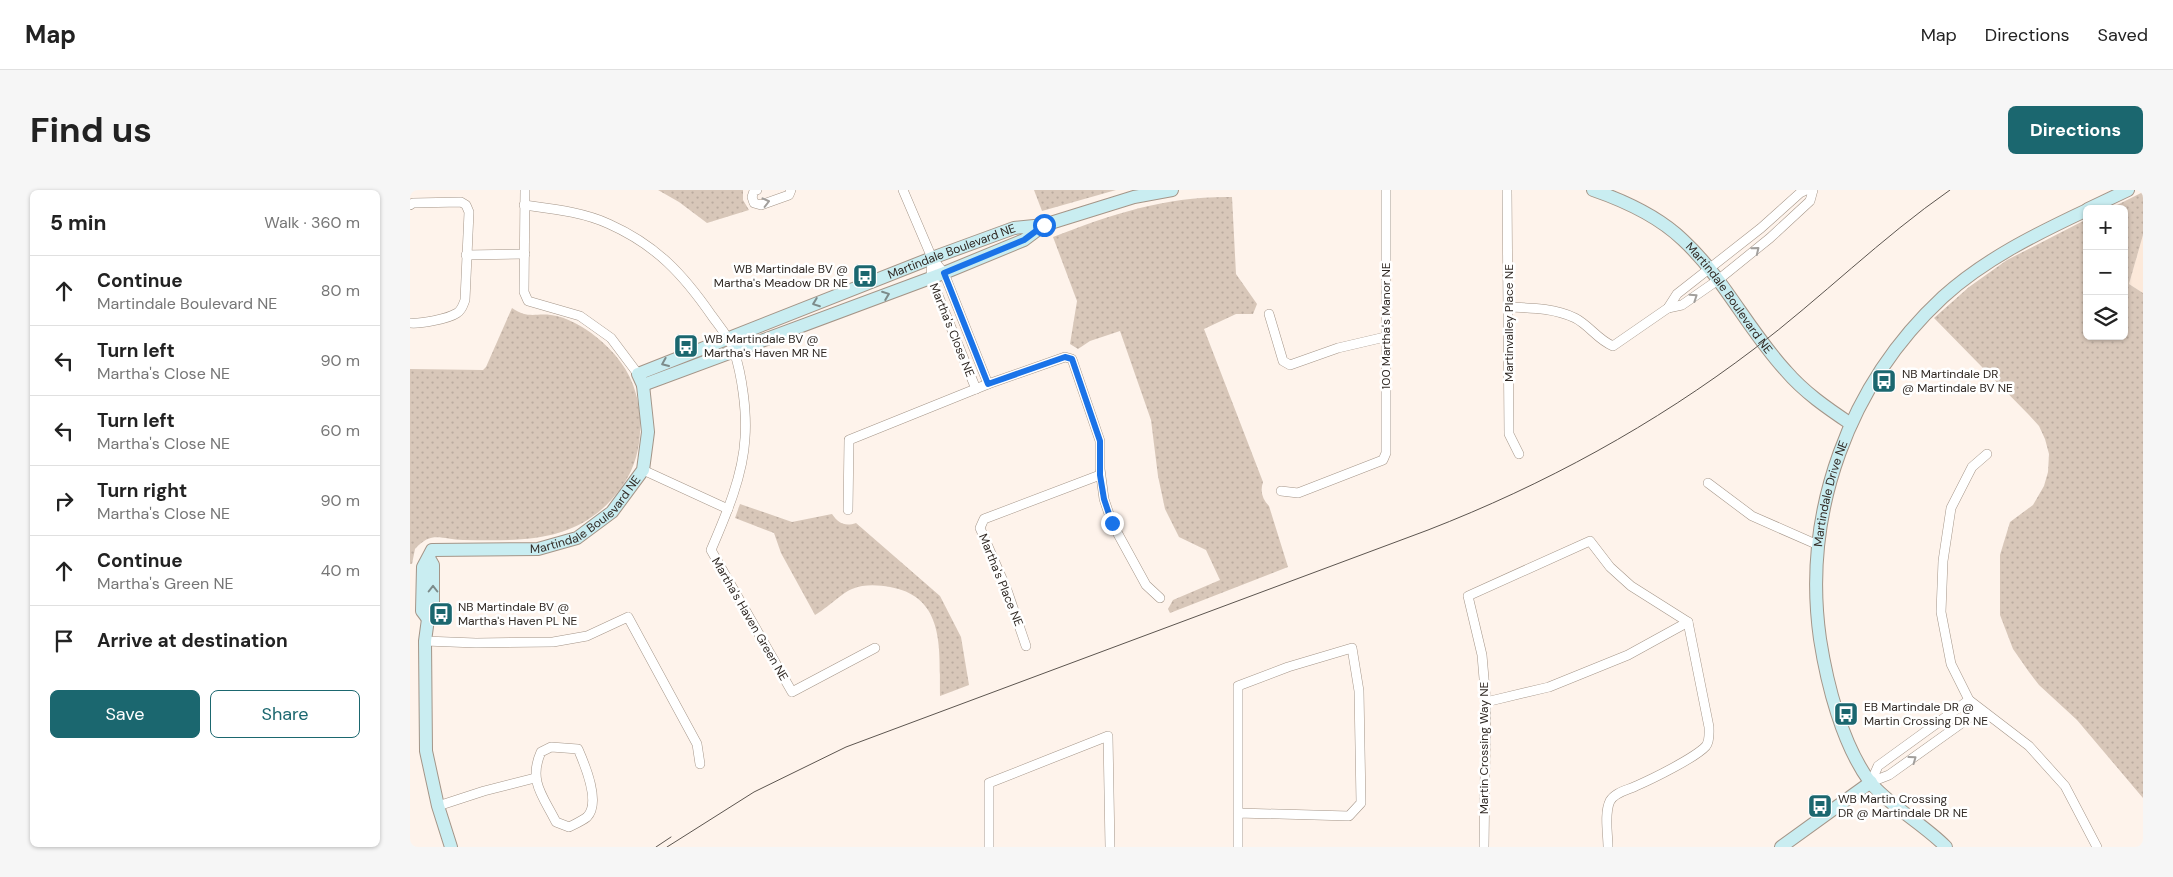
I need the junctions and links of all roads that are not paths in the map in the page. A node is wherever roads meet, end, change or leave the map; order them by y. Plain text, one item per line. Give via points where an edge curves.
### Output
1 (525, 190) edge
2 (757, 190) edge
3 (791, 190) edge
4 (903, 190) edge
5 (1172, 190) edge
6 (1386, 190) edge
7 (1507, 190) edge
8 (1593, 190) edge
9 (1806, 190) edge
10 (1813, 190) edge
11 (2128, 190) edge
12 (410, 205) edge
13 (524, 205) junction
14 (2096, 205) edge
15 (2083, 211) edge
16 (1044, 225) junction
17 (525, 254) junction
18 (466, 255) junction
19 (932, 258) junction
20 (1710, 269) junction
21 (944, 273) junction
22 (931, 278) junction
23 (1718, 280) junction
24 (1509, 307) junction
25 (1668, 308) junction
26 (1269, 314) dead end
27 (410, 323) edge
28 (1385, 337) junction
29 (728, 339) junction
30 (734, 352) junction
31 (641, 380) junction
32 (988, 384) junction
33 (976, 389) junction
34 (1851, 424) junction
35 (1519, 454) dead end
36 (1987, 454) dead end
37 (643, 470) junction
38 (1100, 475) junction
39 (1708, 483) dead end
40 (1281, 491) dead end
41 (728, 509) junction
42 (848, 510) dead end
43 (1818, 544) junction
44 (1160, 598) dead end
45 (1688, 622) junction
46 (425, 641) junction
47 (1026, 646) dead end
48 (875, 648) dead end
49 (1969, 700) junction
50 (1486, 702) junction
51 (1980, 710) junction
52 (700, 764) dead end
53 (535, 778) junction
54 (1870, 782) junction
55 (438, 806) junction
56 (1238, 813) junction
57 (451, 847) edge
58 (989, 847) edge
59 (1110, 847) edge
60 (1238, 847) edge
61 (1484, 847) edge
62 (1608, 847) edge
63 (1781, 847) edge
64 (1946, 847) edge
65 (2097, 847) edge

1 - 13 street
2 -> 3 street via 752,197 754,203 761,206 789,195
4 - 19 street
5 - 16 street, Martindale Boulevard NE via 1134,197
6 - 28 street, 100 Martha's Manor NE
7 - 24 street, Martinvalley Place NE
8 - 20 street, Martindale Boulevard NE via 1633,206 1656,220 1682,239
9 - 20 street
23 -> 10 street via 1810,201
11 - 14 street, Martindale Drive NE
12 - 18 street via 461,202 466,206 469,212
13 - 17 street
13 - 29 street, Martha's Haven Green NE via 570,212 608,223 646,242 692,287
15 - 34 street, Martindale Drive NE via 2021,242 1976,271 1943,298 1881,371
16 - 19 street, Martindale Boulevard NE via 1014,228
16 - 21 street, Martindale Boulevard NE via 1024,240
17 - 18 street
17 - 31 street via 524,292 528,300 580,316 611,338
18 - 27 street via 462,308 456,314 418,324
19 - 21 street, Martha's Close NE
19 - 22 street, Martha's Close NE
19 -> 29 street, Martindale Boulevard NE
20 - 23 street, Martindale Boulevard NE
20 - 25 street via 1676,294
21 - 22 street, Martindale Boulevard NE
21 - 32 street, Martha's Close NE
30 -> 22 street, Martindale Boulevard NE
22 - 33 street, Martha's Close NE
25 -> 23 street via 1682,305
23 - 34 street, Martindale Boulevard NE via 1785,371
24 - 25 street via 1545,308 1576,319 1603,342 1613,346
24 - 35 street, Martinvalley Place NE via 1509,434
26 - 28 street via 1284,361 1290,365 1338,348
28 - 40 street, 100 Martha's Manor NE via 1386,453 1383,460 1298,493
29 - 30 street, Martha's Haven Green NE
29 -> 31 street, Martindale Boulevard NE
30 - 31 street, Martindale Boulevard NE
30 - 41 street, Martha's Haven Green NE via 743,398 745,438
31 - 37 street, Martindale Boulevard NE via 648,432
32 - 33 street, Martha's Close NE
32 - 38 street, Martha's Close NE via 1065,357 1072,359 1100,441
33 - 42 street, Martha's Close NE via 849,440
34 - 43 street, Martindale Drive NE via 1828,486
36 - 49 street via 1972,467 1951,508 1943,561 1941,612 1951,664
37 - 41 street
37 - 46 street, Martindale Boulevard NE via 612,512 577,538 538,549 432,550 423,567 422,611 428,619
38 - 44 street via 1112,523 1146,585
38 - 47 street, Martha's Place NE via 984,519 980,528 1007,590
39 - 43 street via 1752,516
41 - 48 street, Martha's Haven Green NE via 711,550 792,692
43 - 54 street, Martindale Drive NE via 1816,605 1825,672 1849,742
45 - 50 street via 1628,655 1549,687
45 - 50 street, Martin Crossing Way NE via 1631,586 1590,542 1468,596 1482,655
45 - 62 street via 1710,735 1706,745 1679,763 1610,800
46 - 52 street via 553,642 587,636 628,617 698,744
46 - 55 street, Martindale Boulevard NE via 426,751
49 - 51 street
49 - 54 street via 1878,766
50 - 61 street, Martin Crossing Way NE
54 -> 51 street via 1889,775
51 - 65 street via 2029,746 2065,786
53 - 53 street via 540,752 551,747 578,749 592,792 592,808 587,817 570,827 556,822
53 - 55 street via 484,790
54 - 63 street
54 - 64 street, Martindale Drive NE
55 - 57 street, Martindale Boulevard NE
56 - 56 street via 1238,686 1352,648 1359,691 1361,803 1349,816
56 - 60 street
58 - 59 street via 989,783 1108,736

